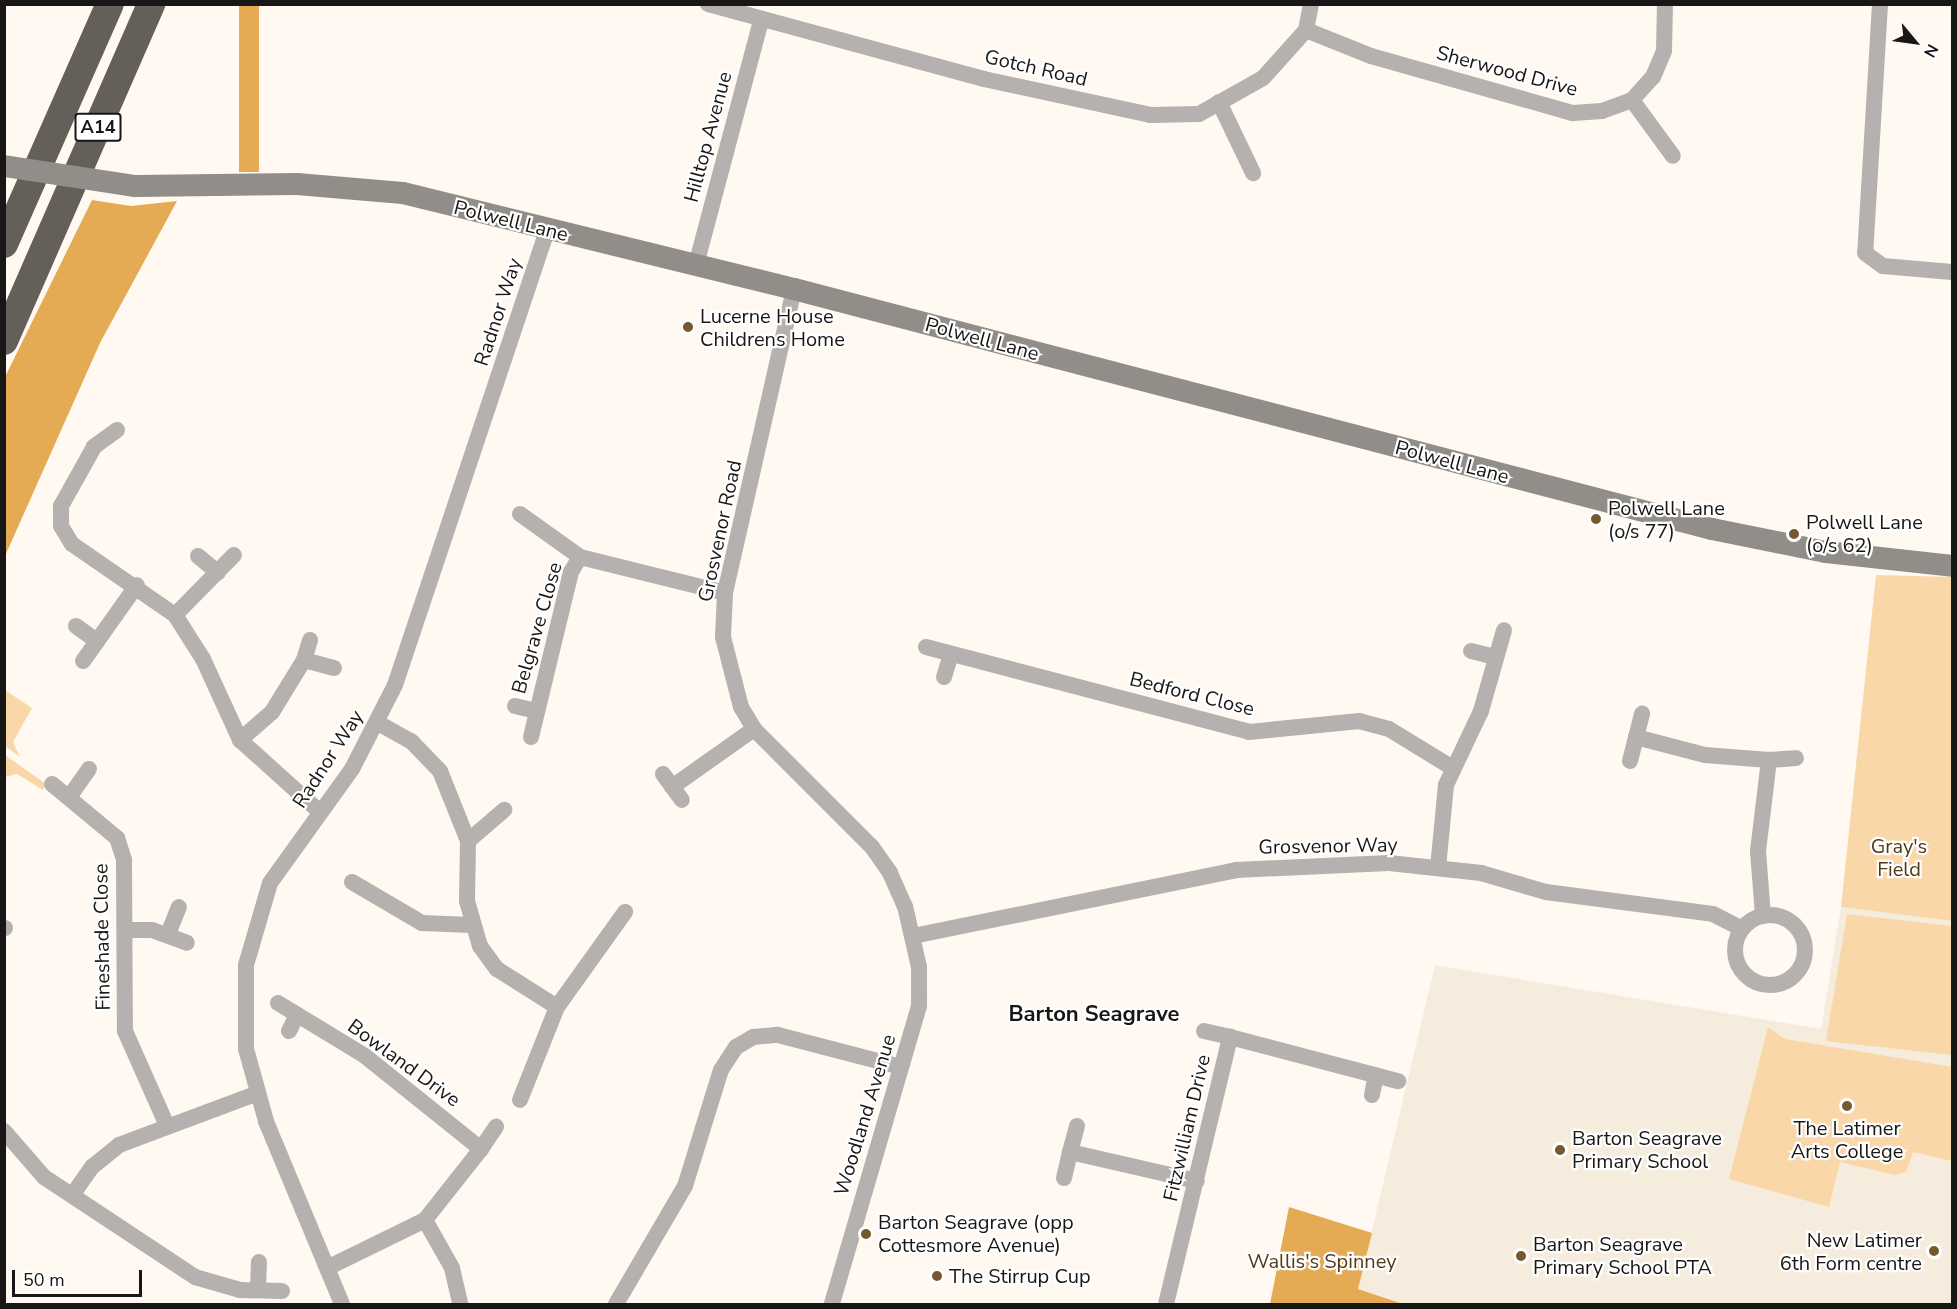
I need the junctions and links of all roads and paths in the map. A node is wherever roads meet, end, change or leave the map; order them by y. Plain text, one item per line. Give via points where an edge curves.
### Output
1 (110, 4) edge
2 (151, 4) edge
3 (708, 4) edge
4 (1311, 4) edge
5 (1665, 4) edge
6 (1880, 4) edge
7 (761, 20) junction
8 (1306, 30) junction
9 (1632, 100) junction
10 (1219, 102) junction
11 (1673, 156) dead end
12 (4, 166) edge
13 (1253, 174) dead end
14 (547, 231) junction
15 (4, 244) edge
16 (696, 265) junction
17 (1953, 272) edge
18 (794, 289) junction
19 (4, 341) edge
20 (117, 430) dead end
21 (520, 514) dead end
22 (234, 555) dead end
23 (198, 556) dead end
24 (580, 557) junction
25 (1953, 566) edge
26 (218, 573) junction
27 (137, 585) junction
28 (725, 593) junction
29 (175, 615) junction
30 (76, 626) dead end
31 (1504, 630) dead end
32 (310, 640) dead end
33 (97, 641) junction
34 (926, 647) dead end
35 (1471, 651) dead end
36 (951, 654) junction
37 (1495, 657) junction
38 (304, 660) junction
39 (82, 661) dead end
40 (334, 668) dead end
41 (944, 677) dead end
42 (515, 706) dead end
43 (536, 711) junction
44 (1642, 714) dead end
45 (378, 723) junction
46 (754, 729) junction
47 (531, 737) dead end
48 (1636, 737) junction
49 (240, 740) junction
50 (1796, 758) dead end
51 (1769, 759) junction
52 (1630, 761) dead end
53 (1451, 767) junction
54 (89, 769) dead end
55 (52, 784) dead end
56 (672, 787) dead end
57 (70, 796) junction
58 (504, 810) dead end
59 (320, 812) junction
60 (468, 841) junction
61 (1438, 868) junction
62 (352, 882) dead end
63 (179, 907) dead end
64 (625, 912) dead end
65 (1764, 916) junction
66 (471, 925) junction
67 (1741, 928) junction
68 (125, 930) junction
69 (168, 934) junction
70 (913, 936) junction
71 (188, 944) dead end
72 (278, 1003) dead end
73 (557, 1007) junction
74 (297, 1015) junction
75 (289, 1031) dead end
76 (1204, 1031) dead end
77 (1230, 1037) junction
78 (901, 1067) junction
79 (1376, 1076) junction
80 (1398, 1081) dead end
81 (258, 1093) junction
82 (1372, 1095) dead end
83 (520, 1100) dead end
84 (167, 1126) junction
85 (1077, 1126) dead end
86 (496, 1127) dead end
87 (4, 1131) edge
88 (481, 1149) junction
89 (1070, 1152) junction
90 (1064, 1178) dead end
91 (1197, 1181) junction
92 (73, 1194) junction
93 (425, 1220) junction
94 (259, 1262) dead end
95 (327, 1268) junction
96 (258, 1289) junction
97 (282, 1291) dead end
98 (342, 1305) edge
99 (460, 1305) edge
100 (616, 1305) edge
101 (832, 1305) edge
102 (1166, 1305) edge

1 - 15 highway, A14
2 - 19 highway, A14
3 - 7 street, Gotch Road
4 - 8 street
5 - 9 street, Sherwood Drive via 1664,51 1653,77
6 - 17 street via 1865,253 1883,266
7 - 10 street, Gotch Road via 1150,116 1199,114
7 - 16 street, Hilltop Avenue
8 - 9 street, Sherwood Drive via 1371,56 1573,112 1602,111
8 - 10 street, Gotch Road via 1263,78
9 - 11 street
10 - 13 street
12 - 14 street, Polwell Lane, bridge via 135,186 297,184 403,194
14 - 16 street, Polwell Lane
14 - 45 street, Radnor Way via 416,631
16 - 18 street, Polwell Lane
18 - 25 street, Polwell Lane via 1712,529 1826,552
18 - 28 street, Grosvenor Road
20 - 27 street via 94,447 61,506 61,526 72,544
21 - 24 street
22 - 26 street
23 - 26 street
24 - 28 street
24 - 43 street, Belgrave Close via 571,572
26 - 29 street
27 - 29 street
27 - 33 street
28 - 46 street, Grosvenor Road via 723,637 741,707
29 - 49 street via 203,658
30 - 33 street
31 - 37 street
32 - 38 street
33 - 39 street
34 - 36 street, Bedford Close
35 - 37 street
36 - 41 street
36 - 53 street, Bedford Close via 1249,732 1359,721 1389,729
37 - 53 street via 1481,711
38 - 40 street
38 - 49 street via 272,712
42 - 43 street, Belgrave Close
43 - 47 street, Belgrave Close
44 - 48 street
45 - 59 street, Radnor Way
45 - 60 street via 411,741 440,771
46 - 56 street
46 - 70 street, Grosvenor Road via 872,847 890,873
48 - 51 street via 1705,756
48 - 52 street
49 - 59 street
50 - 51 street
51 - 65 street via 1758,851
53 - 61 street
54 - 57 street
55 - 57 street, Fineshade Close
57 - 68 street, Fineshade Close via 117,838 124,860
58 - 60 street
59 - 81 street, Radnor Way via 270,883 246,965 246,1049
60 - 66 street
61 - 67 street, Grosvenor Way via 1481,873 1545,892 1713,914
61 - 70 street, Grosvenor Way via 1389,863 1236,870
62 - 66 street via 372,885 422,923
63 - 69 street
64 - 73 street
65 - 67 street
65 - 67 street via 1785,918 1805,943 1804,962 1785,983 1764,986 1744,974 1735,952
66 - 73 street via 497,969
68 - 69 street
68 - 84 street, Fineshade Close via 125,1031
69 - 71 street
70 - 78 street, Woodland Avenue via 919,1006
72 - 74 street, Bowland Drive
73 - 83 street
74 - 75 street
74 - 88 street, Bowland Drive via 365,1056
76 - 77 street
77 - 79 street, Fitzwilliam Drive
77 - 91 street, Fitzwilliam Drive
78 - 100 street via 778,1035 753,1037 736,1047 721,1070 681,1196
78 - 101 street, Woodland Avenue
79 - 80 street, Fitzwilliam Drive
79 - 82 street
81 - 84 street
81 - 95 street, Radnor Way
84 - 92 street via 119,1145 92,1167
85 - 89 street
86 - 88 street
87 - 92 street via 44,1177
88 - 93 street
89 - 90 street
89 - 91 street
91 - 102 street, Fitzwilliam Drive
92 - 96 street via 195,1276
93 - 95 street
93 - 99 street via 452,1268
94 - 96 street
95 - 98 street, Radnor Way
96 - 97 street

